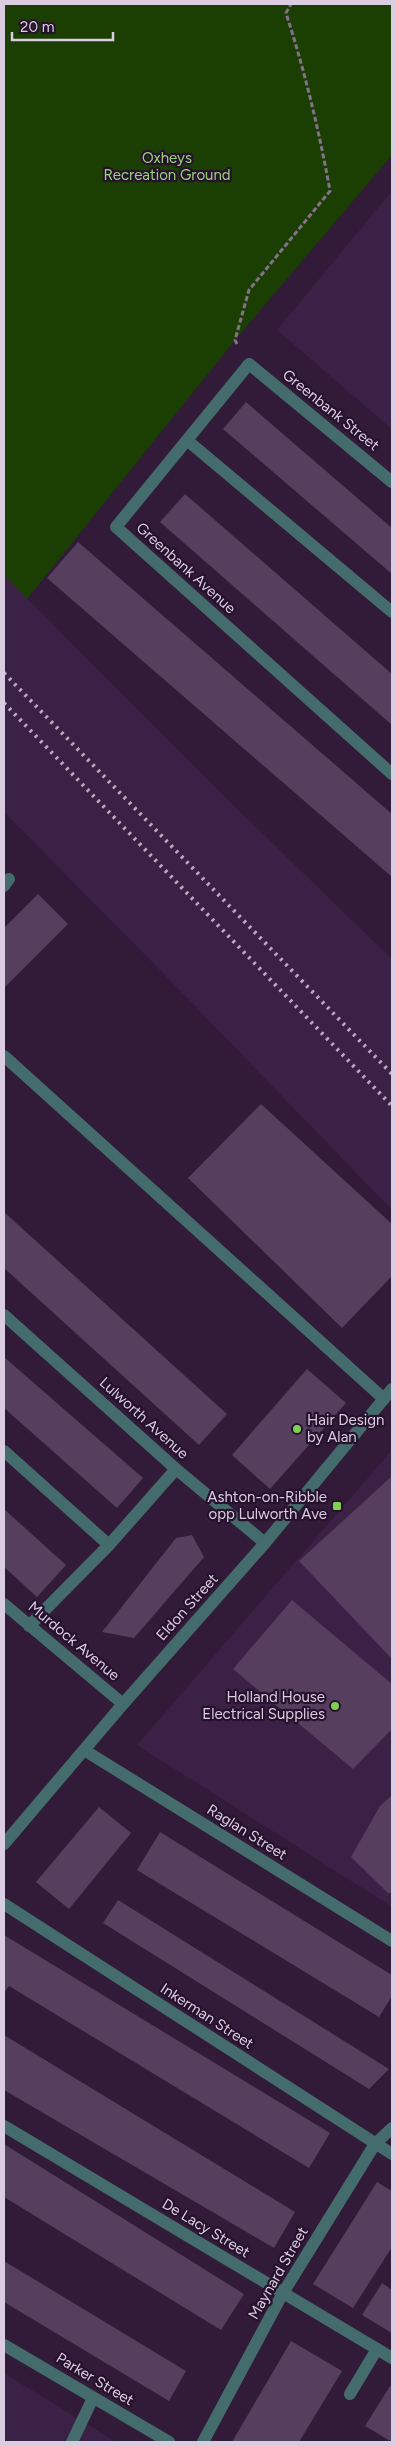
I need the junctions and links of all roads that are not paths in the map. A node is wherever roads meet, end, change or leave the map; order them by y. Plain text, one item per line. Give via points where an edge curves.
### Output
1 (249, 364) joint
2 (188, 441) junction
3 (392, 482) edge
4 (392, 612) edge
5 (392, 774) edge
6 (4, 1056) edge
7 (4, 1315) edge
8 (388, 1394) edge
9 (4, 1451) edge
10 (176, 1469) junction
11 (265, 1543) junction
12 (109, 1545) junction
13 (4, 1604) edge
14 (30, 1626) junction
15 (123, 1704) junction
16 (84, 1750) junction
17 (4, 1844) edge
18 (4, 1904) edge
19 (392, 1941) edge
20 (4, 2126) edge
21 (392, 2128) edge
22 (375, 2144) junction
23 (392, 2154) edge
24 (283, 2293) junction
25 (4, 2345) edge
26 (377, 2349) junction
27 (392, 2358) edge
28 (350, 2394) dead end
29 (93, 2398) junction
30 (72, 2442) edge
31 (169, 2442) edge
32 (203, 2442) edge

1 - 2 street, Greenbank Avenue
1 - 3 street, Greenbank Street
2 - 4 street
2 - 5 street, Greenbank Avenue via 116,527
6 - 8 street
7 - 10 street, Lulworth Avenue
8 - 11 street, Eldon Street
9 - 12 street
10 - 11 street, Lulworth Avenue
10 - 12 street
11 - 15 street, Eldon Street
12 - 14 street
13 - 14 street, Murdock Avenue
14 - 15 street, Murdock Avenue
15 - 16 street, Eldon Street
16 - 17 street, Eldon Street
16 - 19 street, Raglan Street
18 - 22 street, Inkerman Street
20 - 24 street, De Lacy Street
21 - 22 street, Maynard Street
22 - 23 street, Inkerman Street
22 - 24 street, Maynard Street
24 - 26 street, De Lacy Street
24 - 32 street, Maynard Street
25 - 29 street, Parker Street
26 - 27 street, De Lacy Street
26 - 28 street
29 - 30 street
29 - 31 street, Parker Street

